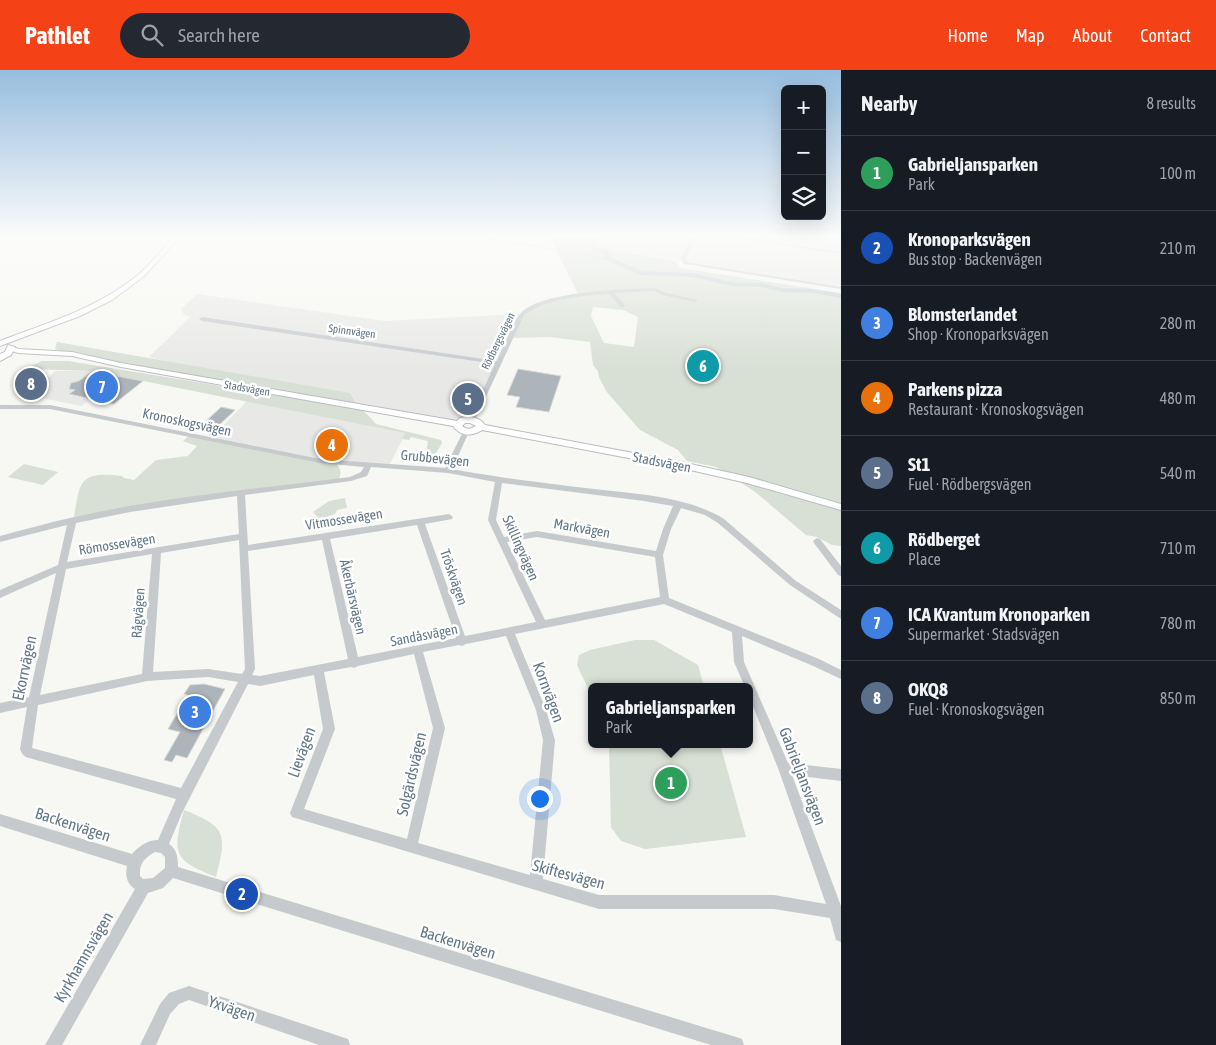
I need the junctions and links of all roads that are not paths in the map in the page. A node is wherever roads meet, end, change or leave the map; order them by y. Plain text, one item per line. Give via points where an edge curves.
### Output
1 (134, 282) edge
2 (802, 282) edge
3 (841, 288) edge
4 (611, 293) junction
5 (694, 300) dead end
6 (622, 306) dead end
7 (202, 319) dead end
8 (28, 333) junction
9 (0, 344) edge
10 (12, 348) junction
11 (36, 352) junction
12 (0, 358) edge
13 (499, 363) junction
14 (0, 407) edge
15 (472, 420) junction
16 (458, 424) junction
17 (481, 428) junction
18 (466, 432) junction
19 (369, 466) junction
20 (448, 471) junction
21 (499, 480) junction
22 (241, 494) junction
23 (678, 505) junction
24 (841, 507) edge
25 (449, 517) dead end
26 (72, 520) junction
27 (420, 522) junction
28 (243, 536) junction
29 (325, 536) junction
30 (0, 539) edge
31 (501, 540) junction
32 (817, 541) dead end
33 (244, 549) junction
34 (157, 551) junction
35 (659, 555) junction
36 (63, 566) junction
37 (841, 573) edge
38 (0, 594) edge
39 (665, 600) junction
40 (841, 615) edge
41 (542, 626) junction
42 (736, 630) junction
43 (509, 632) junction
44 (462, 642) junction
45 (418, 651) junction
46 (354, 664) junction
47 (319, 671) junction
48 (841, 675) edge
49 (147, 677) junction
50 (246, 680) junction
51 (748, 683) edge
52 (753, 694) edge
53 (33, 702) junction
54 (0, 708) edge
55 (784, 768) junction
56 (841, 775) edge
57 (184, 796) junction
58 (296, 814) joint
59 (0, 820) edge
60 (162, 846) junction
61 (411, 847) junction
62 (135, 860) junction
63 (171, 871) junction
64 (536, 884) junction
65 (144, 887) junction
66 (838, 913) edge
67 (841, 935) edge
68 (53, 1045) edge
69 (148, 1045) edge
70 (342, 1045) edge
71 (736, 1045) edge

1 - 8 highway via 77,314
2 - 3 street
4 - 5 street, Rödbergsvägen via 655,289
4 - 6 street
4 - 13 street, Rödbergsvägen via 553,300 526,309
7 - 13 street, Spinnvägen
8 - 9 highway
8 - 10 highway via 14,342
9 - 10 highway
10 - 11 main road, Stadsvägen
10 - 12 highway
11 - 12 main road, Stadsvägen
11 - 16 main road, Stadsvägen via 86,356 121,365
13 - 15 street, Rödbergsvägen
14 - 19 street, Kronoskogsvägen via 50,407 304,459
15 - 16 main road
15 - 17 main road
16 - 18 main road via 460,430
17 - 18 main road via 476,432
17 - 24 main road, Stadsvägen via 748,480
18 - 20 street
19 - 20 street, Grubbevägen
19 - 22 street via 357,478
20 - 21 street, Grubbevägen
21 - 23 street, Grubbevägen
21 - 31 street, Skillingvägen via 492,514
22 - 26 street
22 - 28 street
23 - 35 street
23 - 40 street, Grubbevägen via 708,513 721,521 785,576
25 - 27 street, Vitmossevägen
26 - 30 street
26 - 36 street, Ekorrvägen
27 - 29 street, Vitmossevägen
27 - 44 street, Tröskvägen
28 - 33 street
28 - 34 street, Römossevägen
29 - 33 street, Vitmossevägen
29 - 46 street, Åkerbärsvägen
31 - 35 street, Markvägen via 538,534
31 - 41 street, Skillingvägen
32 - 37 street
33 - 50 street via 250,669
34 - 36 street, Römossevägen
34 - 49 street, Rågvägen
35 - 39 street
36 - 38 street, Römossevägen
36 - 53 street, Ekorrvägen
39 - 41 street, Sandåsvägen
39 - 42 street
41 - 43 street, Sandåsvägen
42 - 48 street
42 - 51 street, Gabrieljansvägen via 739,662
43 - 44 street, Sandåsvägen
43 - 64 street, Kornvägen via 542,710 549,740
44 - 45 street, Sandåsvägen
45 - 46 street, Sandåsvägen
45 - 61 street, Solgärdsvägen via 439,728
46 - 47 street, Sandåsvägen
47 - 50 street, Sandåsvägen via 260,682
47 - 58 street, Lievägen via 329,729
49 - 50 street, Sandåsvägen via 208,673
49 - 53 street, Sandåsvägen
50 - 57 street
52 - 55 street, Gabrieljansvägen
53 - 54 street, Sandåsvägen
53 - 57 street, Ekorrvägen via 25,744 29,753
55 - 56 street
55 - 66 street, Gabrieljansvägen
57 - 60 street
58 - 61 street, Skiftesvägen
59 - 62 street, Backenvägen
60 - 62 street via 147,848
60 - 63 street via 172,855
61 - 64 street, Skiftesvägen
62 - 65 street via 134,880
63 - 65 street via 159,883
63 - 71 street, Backenvägen
64 - 66 street, Skiftesvägen via 599,902 774,902
65 - 68 street, Kyrkhamnsvägen
66 - 67 street, Gabrieljansvägen
69 - 70 street, Yxvägen via 165,1009 174,998 189,993

